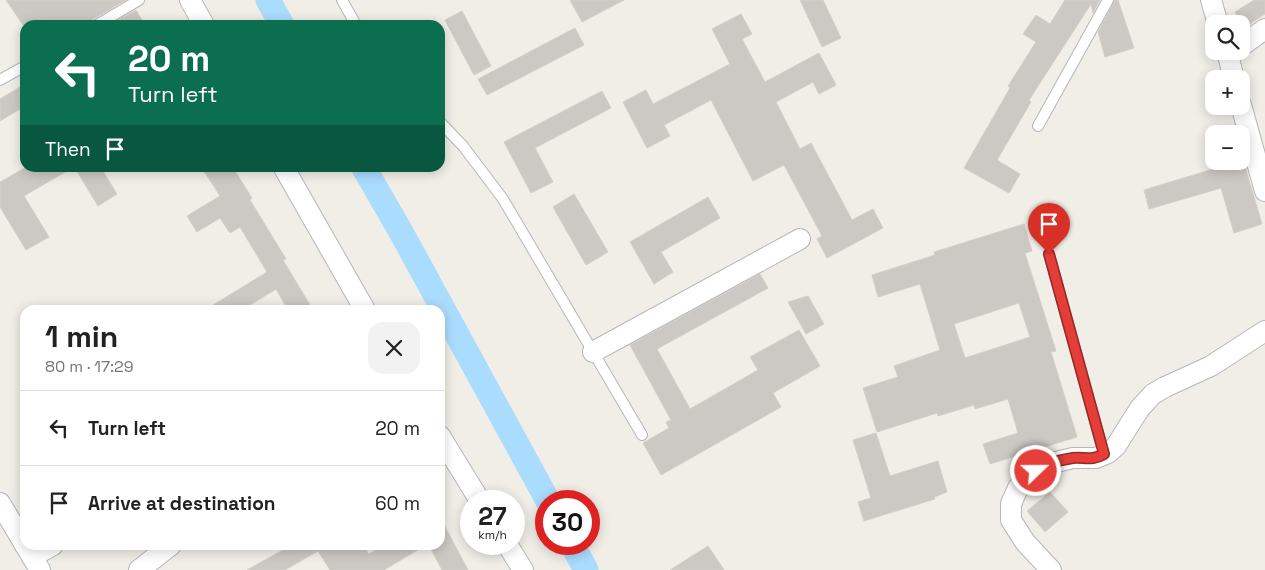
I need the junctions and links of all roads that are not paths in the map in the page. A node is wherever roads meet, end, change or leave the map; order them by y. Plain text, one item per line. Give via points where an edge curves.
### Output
1 (140, 0) edge
2 (190, 0) edge
3 (342, 0) edge
4 (1108, 0) edge
5 (1211, 0) edge
6 (1215, 15) edge
7 (106, 20) edge
8 (201, 20) edge
9 (353, 20) edge
10 (1265, 29) edge
11 (1250, 39) edge
12 (20, 69) edge
13 (0, 80) edge
14 (1244, 115) edge
15 (1038, 126) dead end
16 (445, 127) edge
17 (286, 172) edge
18 (1265, 191) edge
19 (800, 239) dead end
20 (1049, 254) dead end
21 (362, 305) edge
22 (1265, 331) edge
23 (593, 352) junction
24 (642, 435) dead end
25 (445, 444) edge
26 (1104, 454) junction
27 (473, 490) edge
28 (0, 503) edge
29 (20, 536) edge
30 (165, 550) edge
31 (514, 555) edge
32 (139, 570) edge
33 (523, 570) edge
34 (1051, 570) edge

1 - 7 lane
2 - 8 street
3 - 9 lane
4 - 15 lane
5 - 6 street
10 - 11 street
12 - 13 lane
14 - 18 street
16 - 23 lane via 503,199
17 - 21 street
19 - 23 street
20 - 26 lane
22 - 26 street via 1211,366 1152,394 1116,446
23 - 24 lane
25 - 27 street
26 - 34 street via 1096,458 1073,458 1044,464 1018,488 1011,504 1011,520 1025,542
28 - 29 street
30 - 32 street
31 - 33 street

